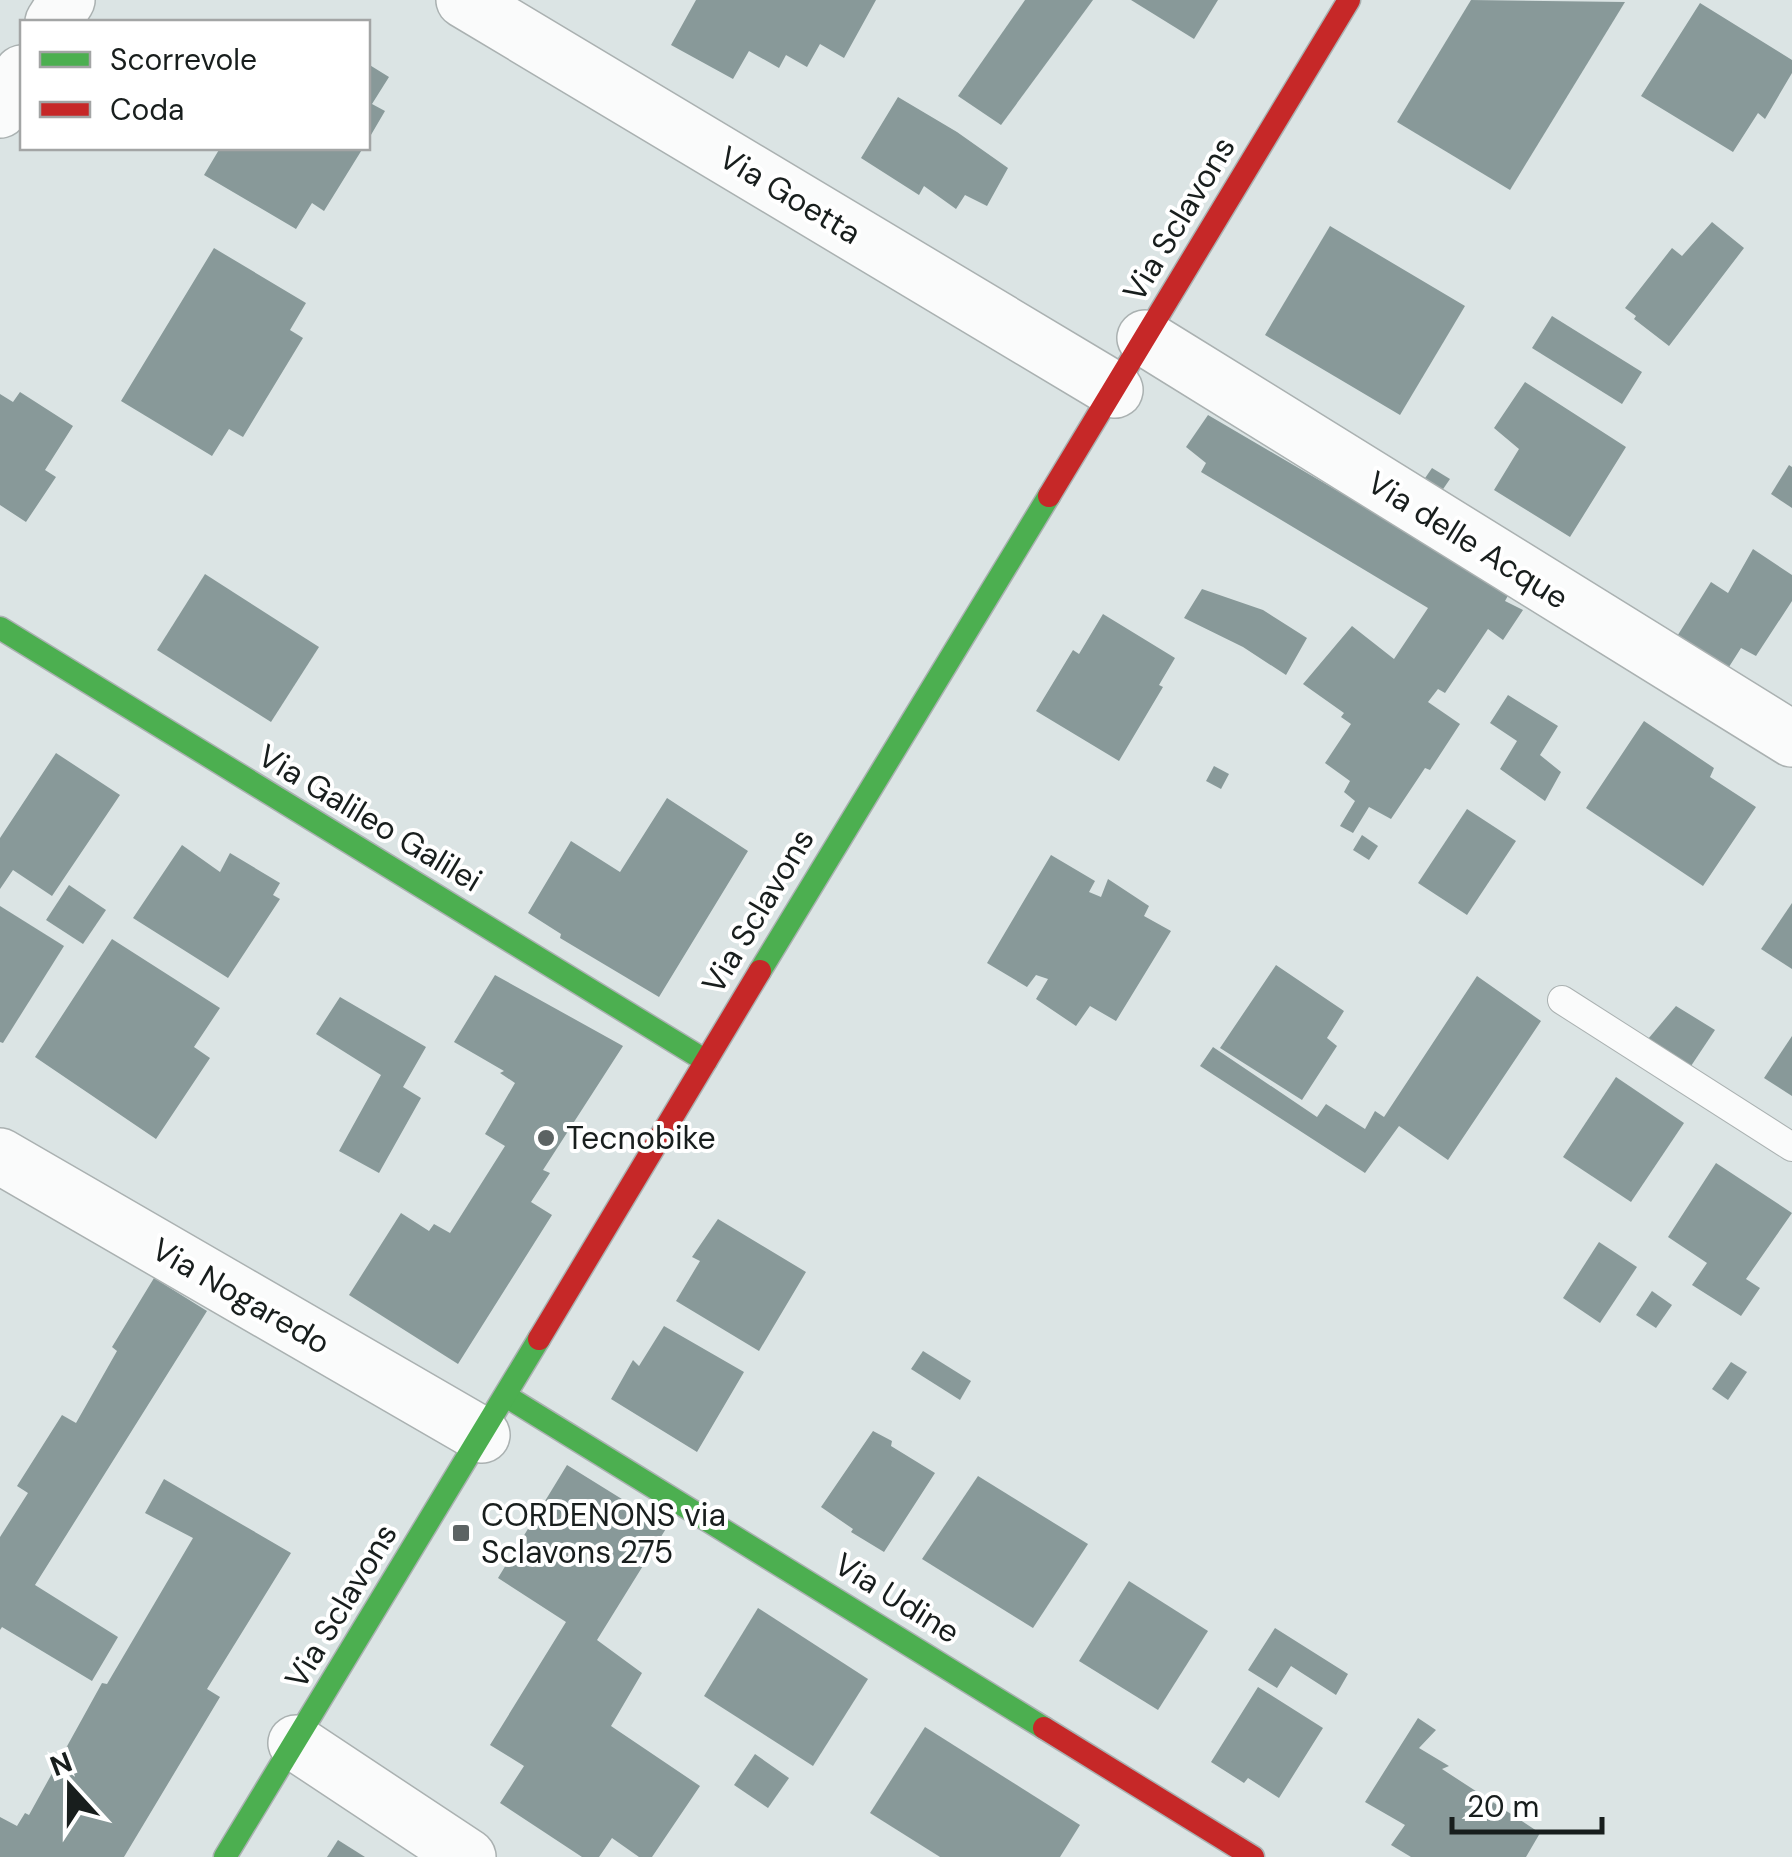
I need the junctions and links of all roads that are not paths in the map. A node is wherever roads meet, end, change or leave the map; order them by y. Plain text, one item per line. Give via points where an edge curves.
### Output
1 (464, 0) edge
2 (1349, 0) edge
3 (20, 76) edge
4 (0, 110) edge
5 (1145, 338) junction
6 (1115, 390) junction
7 (0, 628) edge
8 (1792, 739) edge
9 (1562, 1000) dead end
10 (706, 1061) junction
11 (1792, 1147) edge
12 (0, 1156) edge
13 (494, 1416) junction
14 (296, 1744) junction
15 (224, 1857) edge
16 (468, 1857) edge
17 (1254, 1857) edge

1 - 6 street, Via Goetta
2 - 5 street, Via Sclavons
3 - 4 street
5 - 6 street, Via Sclavons
5 - 8 street, Via delle Acque
6 - 10 street, Via Sclavons
7 - 10 street, Via Galileo Galilei
9 - 11 lane
10 - 13 street, Via Sclavons
12 - 13 street, Via Nogaredo
13 - 14 street, Via Sclavons
13 - 17 street, Via Udine
14 - 15 street, Via Sclavons
14 - 16 street

